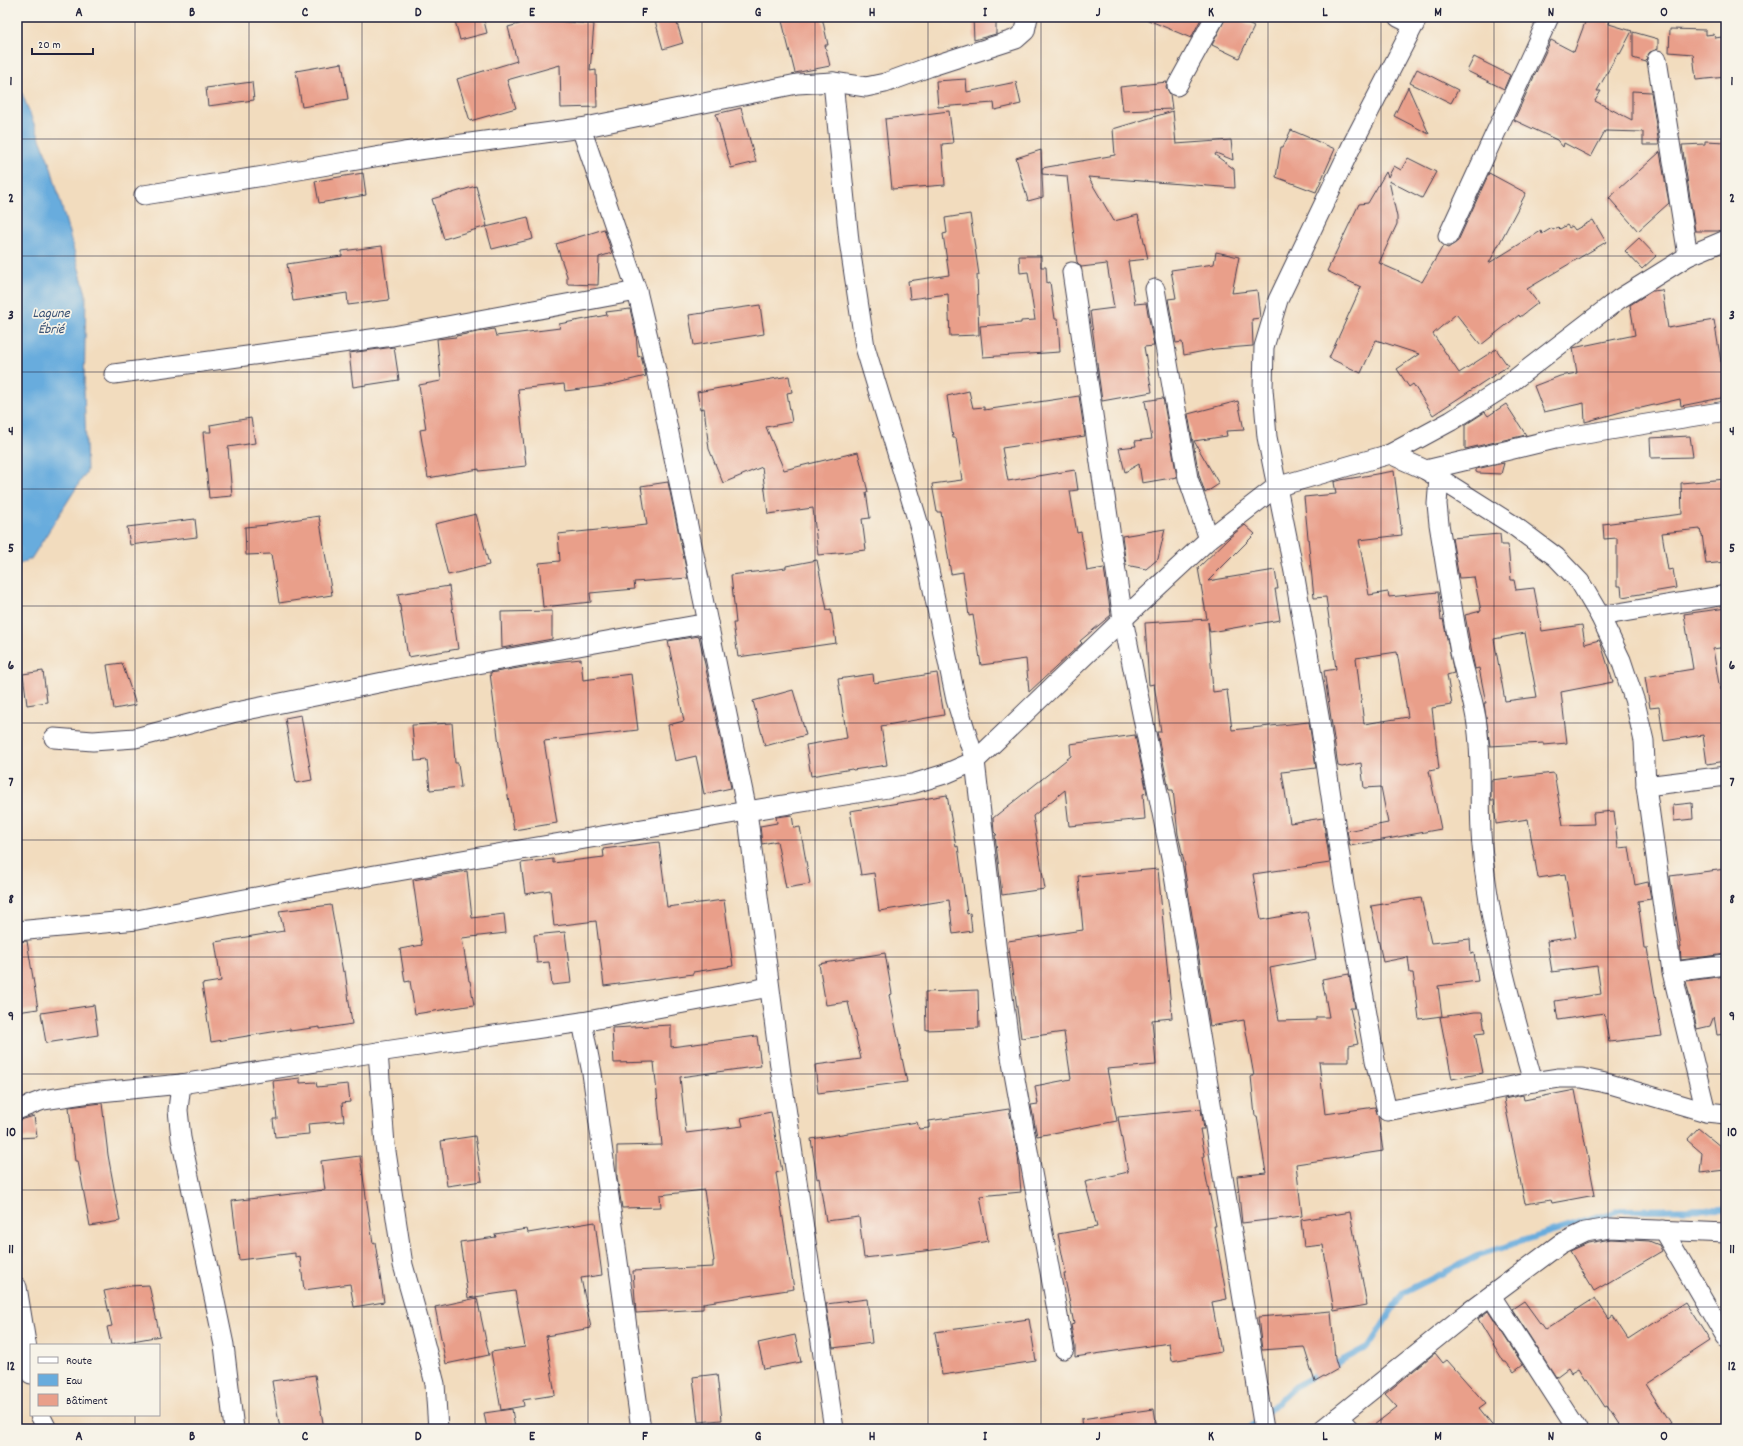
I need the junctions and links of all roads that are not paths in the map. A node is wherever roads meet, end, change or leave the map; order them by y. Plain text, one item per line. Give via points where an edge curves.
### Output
1 (1028, 17) edge
2 (1215, 17) edge
3 (1549, 17) edge
4 (1410, 20) edge
5 (1657, 60) dead end
6 (833, 82) junction
7 (1177, 86) dead end
8 (581, 128) junction
9 (144, 195) dead end
10 (1448, 236) dead end
11 (1726, 240) edge
12 (1688, 256) junction
13 (1072, 272) dead end
14 (1155, 289) dead end
15 (637, 291) junction
16 (114, 374) dead end
17 (1726, 411) edge
18 (1390, 454) junction
19 (1432, 474) junction
20 (1276, 488) junction
21 (1209, 539) junction
22 (1726, 595) edge
23 (1600, 616) junction
24 (1123, 619) junction
25 (708, 623) junction
26 (54, 738) dead end
27 (975, 761) junction
28 (1726, 776) edge
29 (1646, 786) junction
30 (747, 811) junction
31 (17, 931) edge
32 (1726, 965) edge
33 (1672, 972) junction
34 (770, 987) junction
35 (582, 1022) junction
36 (378, 1052) junction
37 (1533, 1082) junction
38 (181, 1084) junction
39 (17, 1110) edge
40 (1706, 1112) junction
41 (1726, 1114) edge
42 (1663, 1230) junction
43 (1726, 1233) edge
44 (17, 1287) edge
45 (1491, 1296) junction
46 (1726, 1338) edge
47 (1064, 1349) dead end
48 (30, 1368) edge
49 (40, 1416) edge
50 (1337, 1425) edge
51 (47, 1429) edge
52 (234, 1429) edge
53 (438, 1429) edge
54 (641, 1429) edge
55 (834, 1429) edge
56 (1264, 1429) edge
57 (1577, 1429) edge

1 - 6 street via 1025,31 1016,39 885,83 866,87
2 - 7 street
3 - 10 street
4 - 20 street via 1278,300 1264,347 1263,389 1267,437
5 - 12 street
6 - 8 street via 768,89
6 - 27 street via 850,241 865,347 921,532 956,700
8 - 9 street via 404,152
8 - 15 street
11 - 12 street
12 - 18 street via 1619,300 1506,386 1451,421
13 - 24 street
14 - 21 street via 1188,478
15 - 16 street via 393,336
15 - 25 street
17 - 19 street via 1555,439
18 - 19 street
18 - 20 street
19 - 23 street via 1513,524 1556,557 1580,582
19 - 37 street via 1461,654 1478,727 1482,844 1488,898 1497,948
20 - 21 street
20 - 37 street via 1294,572 1319,716 1374,1060 1387,1111
21 - 24 street
22 - 23 street
23 - 29 street via 1621,660 1636,702 1644,741
24 - 27 street
24 - 56 street via 1172,863
25 - 26 street via 432,672 232,713 135,738 93,741
25 - 30 street
27 - 30 street via 946,774 912,784
27 - 47 street via 1010,1056
28 - 29 street
29 - 33 street
30 - 31 street via 323,884 137,920
30 - 34 street
32 - 33 street
33 - 40 street
34 - 35 street
34 - 55 street
35 - 36 street
35 - 54 street via 592,1073
36 - 38 street
36 - 53 street via 385,1145 403,1265 434,1384
37 - 40 street via 1582,1078
38 - 39 street via 43,1100
38 - 52 street via 178,1110 181,1138 224,1345
40 - 41 street
42 - 43 street
42 - 45 street via 1610,1228 1586,1232 1560,1244
42 - 46 street
44 - 48 street
45 - 50 street
45 - 57 street
49 - 51 street

